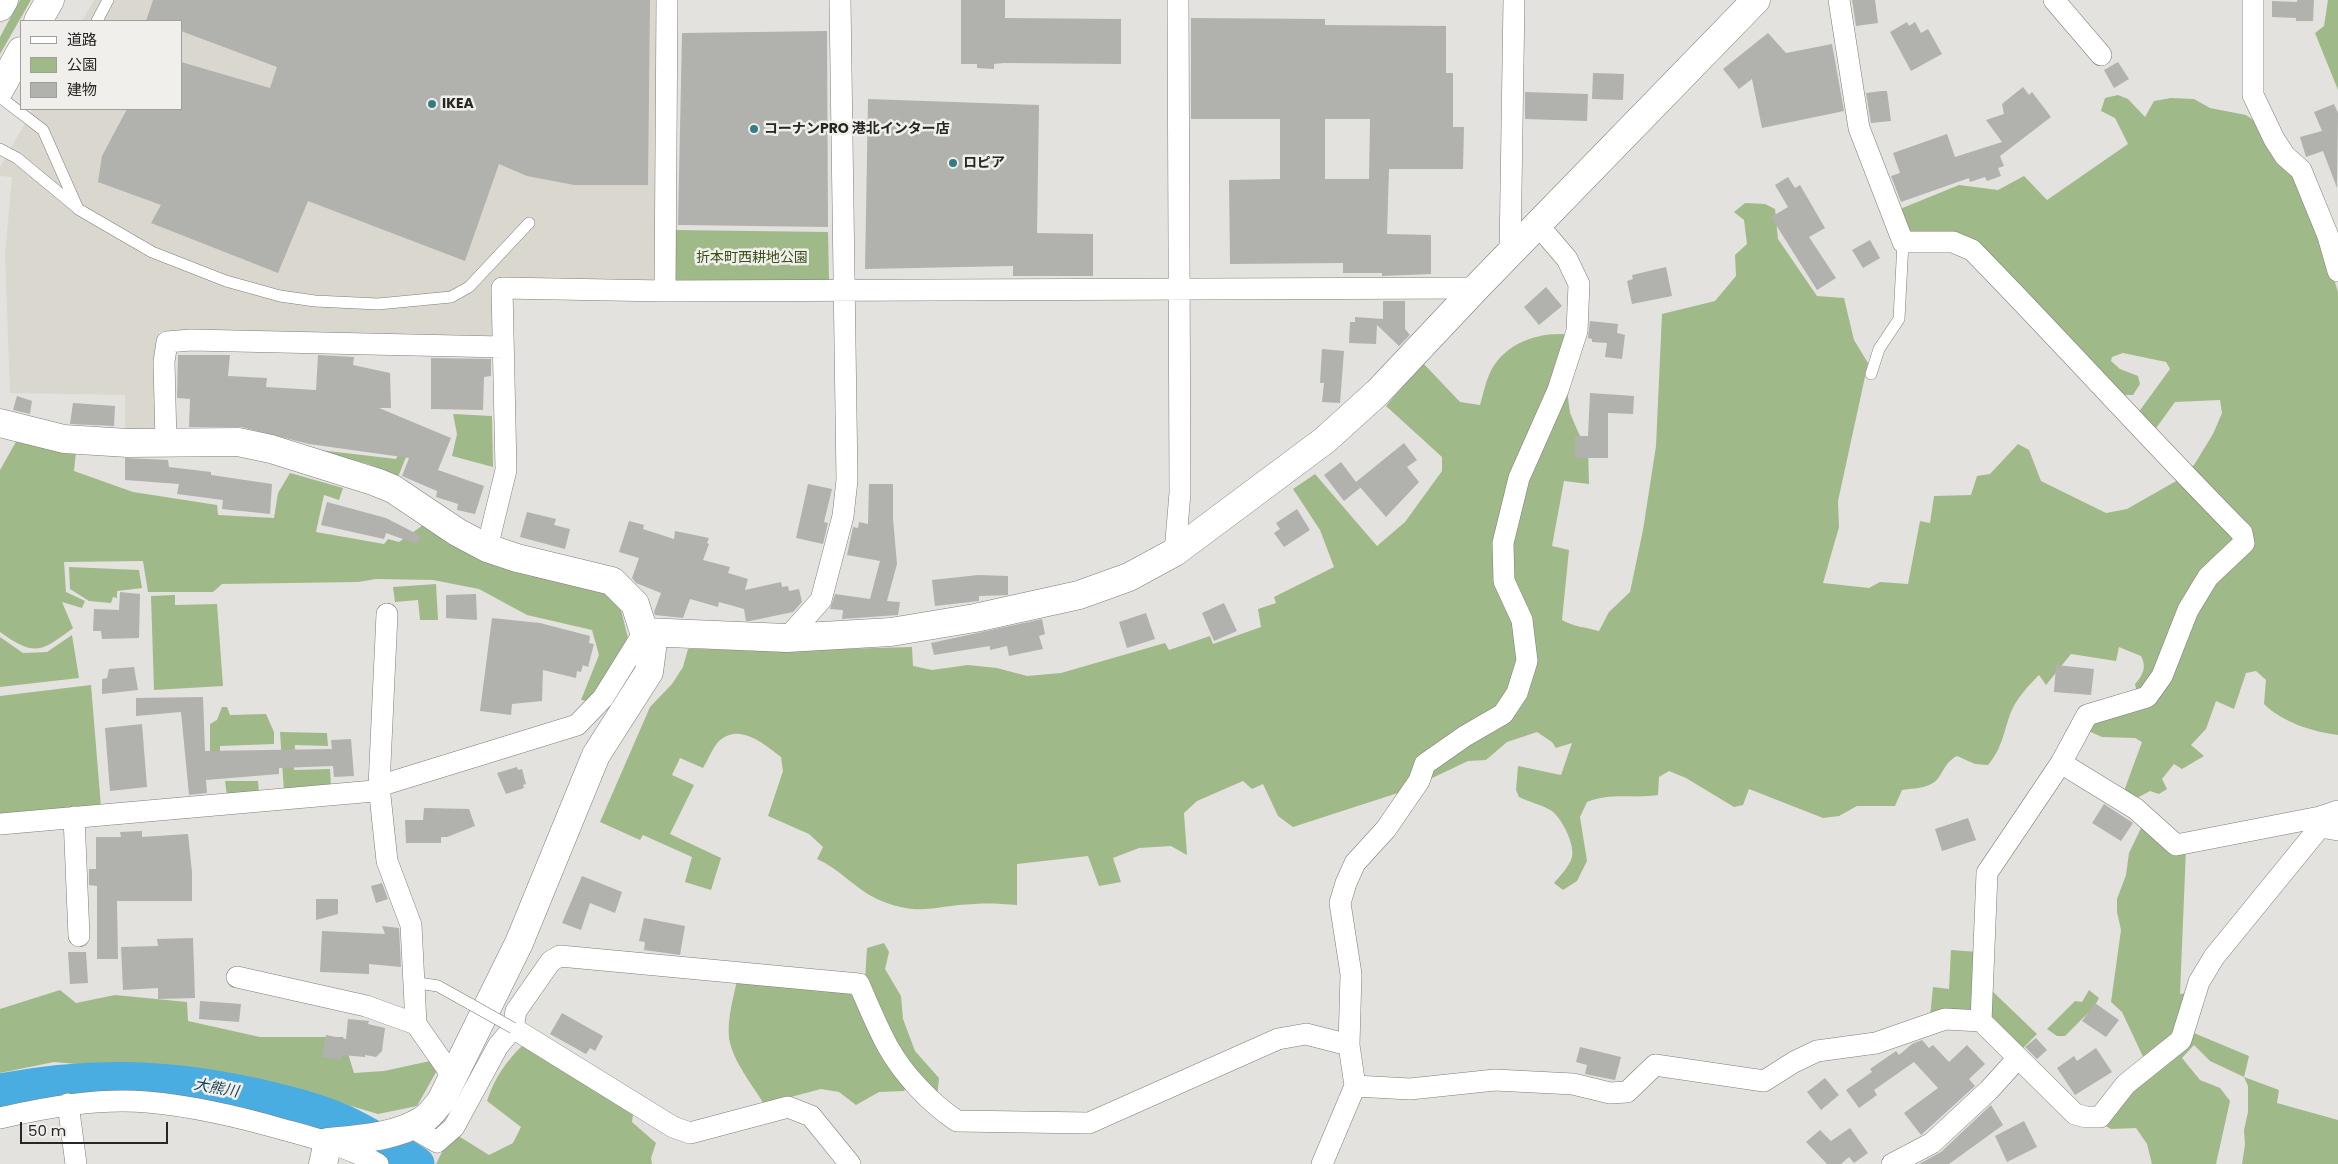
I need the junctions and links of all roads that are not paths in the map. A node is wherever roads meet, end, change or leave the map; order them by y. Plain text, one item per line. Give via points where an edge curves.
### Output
1 (4, 0) edge
2 (50, 0) edge
3 (108, 0) edge
4 (667, 0) edge
5 (840, 0) edge
6 (1178, 0) edge
7 (1514, 0) edge
8 (1756, 0) edge
9 (1839, 0) edge
10 (2054, 0) edge
11 (2253, 0) edge
12 (0, 7) edge
13 (39, 20) edge
14 (98, 20) edge
15 (20, 54) edge
16 (2101, 54) dead end
17 (0, 90) edge
18 (0, 97) edge
19 (0, 148) edge
20 (78, 209) junction
21 (529, 223) dead end
22 (1538, 225) junction
23 (1903, 242) junction
24 (1510, 254) junction
25 (2338, 271) edge
26 (1476, 288) junction
27 (845, 289) junction
28 (1178, 289) junction
29 (665, 291) junction
30 (502, 347) junction
31 (1871, 374) dead end
32 (0, 423) edge
33 (166, 442) junction
34 (487, 548) junction
35 (1175, 552) junction
36 (387, 614) dead end
37 (644, 632) junction
38 (787, 638) junction
39 (2060, 763) junction
40 (379, 786) junction
41 (74, 817) junction
42 (2329, 821) edge
43 (0, 824) edge
44 (79, 936) dead end
45 (237, 977) dead end
46 (412, 982) junction
47 (1981, 1022) junction
48 (416, 1024) junction
49 (513, 1028) junction
50 (1349, 1045) junction
51 (2018, 1058) junction
52 (454, 1077) junction
53 (1355, 1086) junction
54 (68, 1104) junction
55 (0, 1118) edge
56 (403, 1128) junction
57 (326, 1153) edge
58 (76, 1164) edge
59 (378, 1164) edge
60 (850, 1164) edge
61 (1322, 1164) edge
62 (1892, 1164) edge

1 - 12 street
2 - 13 street
3 - 14 lane
4 - 29 street
5 - 27 street
6 - 28 street
7 - 24 street
8 - 22 street
9 - 23 street via 1859,128
10 - 16 street
11 - 25 street via 2253,95 2274,139 2285,156 2301,170 2328,236
15 - 17 street
18 - 20 lane via 43,130
19 - 20 lane via 17,158
20 - 21 lane via 152,252 226,281 280,296 378,304 451,297 469,287
22 - 24 street
22 - 50 street via 1567,259 1579,284 1577,331 1558,390 1519,478 1503,543 1504,581 1522,620 1527,661 1517,692 1504,714 1426,764 1419,782 1386,830 1355,863 1340,903 1351,974
23 - 31 lane via 1899,319 1879,349
23 - 39 street via 1953,242 1972,250 2242,533 2244,543 2208,578 2188,610 2162,676 2147,697 2087,714
24 - 26 street
26 - 28 street
26 - 35 street via 1378,392 1325,440
27 - 28 street
27 - 29 street
27 - 38 street via 847,480 843,516 821,600
28 - 35 street via 1180,493
29 - 30 street via 502,288
30 - 33 street via 167,342 164,362
30 - 34 street via 506,470
32 - 33 street via 64,439
33 - 34 street via 238,442 376,482
34 - 37 street via 612,581 636,604
35 - 38 street via 1129,578 1079,595 891,632
36 - 40 street
37 - 38 street
37 - 40 street via 603,698 577,725
37 - 52 street via 652,649 649,672 596,755 519,944
39 - 42 street via 2136,809 2176,845
39 - 47 street via 1987,873
40 - 41 street via 374,791
40 - 46 street via 387,861 412,925
41 - 43 street
41 - 44 street
42 - 51 street via 2214,956 2199,982 2181,1040 2126,1084 2100,1117 2074,1114
45 - 48 street via 366,1006
46 - 48 street
46 - 49 lane, bridge via 438,986
47 - 51 street
47 - 53 street via 1945,1019 1876,1043 1817,1051 1764,1081 1654,1065 1627,1092 1610,1093 1573,1084 1495,1080 1410,1088
48 - 52 street
49 - 50 street via 516,1011 551,960 560,956 858,984 889,1048 913,1081 957,1121 1089,1122 1278,1039 1306,1034
49 - 56 street via 498,1046 454,1127 437,1142
49 - 60 street via 672,1127 690,1133 788,1107 811,1116
50 - 53 street
51 - 62 street via 1932,1143
52 - 56 street via 433,1110 422,1120
53 - 61 street
54 - 55 street
54 - 57 street via 146,1102 196,1109 256,1122
54 - 58 street
56 - 57 street
57 - 59 street via 358,1152

